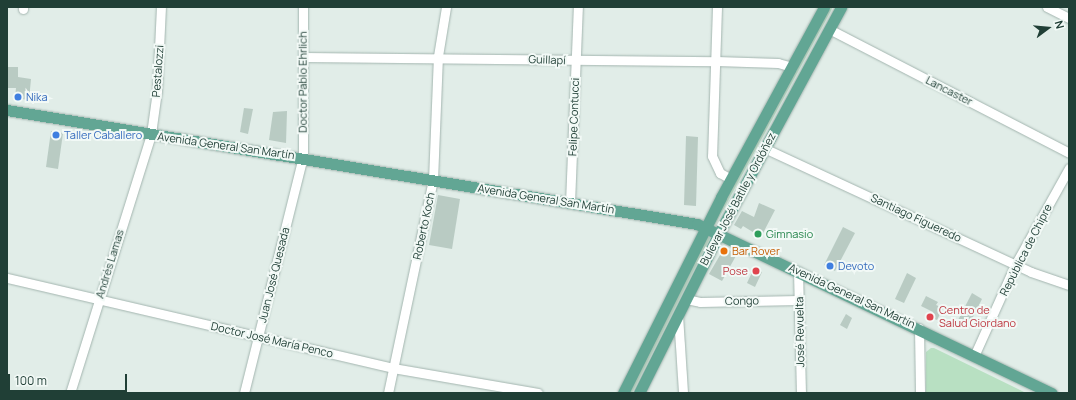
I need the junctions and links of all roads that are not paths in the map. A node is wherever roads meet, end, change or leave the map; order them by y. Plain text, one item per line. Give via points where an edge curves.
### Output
1 (161, 7) edge
2 (303, 7) edge
3 (446, 7) edge
4 (578, 7) edge
5 (717, 7) edge
6 (824, 7) edge
7 (840, 7) edge
8 (1047, 7) edge
9 (1069, 18) edge
10 (829, 29) junction
11 (438, 56) junction
12 (303, 57) junction
13 (576, 61) junction
14 (716, 61) junction
15 (792, 66) junction
16 (7, 110) edge
17 (151, 134) junction
18 (764, 148) junction
19 (1069, 153) edge
20 (303, 157) junction
21 (1069, 168) edge
22 (731, 179) junction
23 (433, 180) junction
24 (570, 203) junction
25 (706, 228) junction
26 (719, 233) junction
27 (1016, 265) junction
28 (798, 272) junction
29 (7, 278) edge
30 (1069, 285) edge
31 (99, 299) junction
32 (686, 299) junction
33 (799, 300) junction
34 (678, 315) junction
35 (919, 328) junction
36 (260, 337) junction
37 (974, 354) junction
38 (393, 368) junction
39 (1045, 392) edge
40 (70, 393) edge
41 (244, 393) edge
42 (388, 393) edge
43 (538, 393) edge
44 (623, 393) edge
45 (639, 393) edge
46 (683, 393) edge
47 (801, 393) edge
48 (920, 393) edge

1 - 17 street, Pestalozzi via 157,91
2 - 12 street, Doctor Pablo Ehrlich
3 - 11 street, Roberto Koch
4 - 13 street, Felipe Contucci
5 - 14 street
6 - 15 main road, Bulevar José Batlle y Ordóñez
7 - 10 main road, Bulevar José Batlle y Ordóñez
8 - 9 street
10 - 18 main road, Bulevar José Batlle y Ordóñez
10 - 19 street, Lancaster
11 - 12 street, Guillapí
11 - 13 street, Guillapí
11 - 23 street, Roberto Koch
12 - 20 street, Doctor Pablo Ehrlich
13 - 14 street, Guillapí
13 - 24 street, Felipe Contucci
14 - 15 street, Guillapí via 778,63
14 - 22 street via 712,156 720,173
15 - 22 main road, Bulevar José Batlle y Ordóñez
16 - 17 main road, Avenida General San Martín
17 - 20 main road, Avenida General San Martín
17 - 31 street, Andrés Lamas
18 - 26 main road, Bulevar José Batlle y Ordóñez
18 - 27 street, Santiago Figueredo
20 - 23 main road, Avenida General San Martín
20 - 36 street, Juan José Quesada
21 - 27 street, República de Chipre
22 - 25 main road, Bulevar José Batlle y Ordóñez
23 - 24 main road, Avenida General San Martín
23 - 38 street, Roberto Koch
24 - 25 main road, Avenida General San Martín via 691,223
25 - 26 main road, Avenida General San Martín
25 - 44 main road, Bulevar José Batlle y Ordóñez
26 - 28 main road, Avenida General San Martín
26 - 32 main road, Bulevar José Batlle y Ordóñez
27 - 30 street, Santiago Figueredo
27 - 37 street, República de Chipre
28 - 33 street, José Revuelta
28 - 35 main road, Avenida General San Martín
29 - 31 street, Doctor José María Penco
31 - 36 street, Doctor José María Penco
31 - 40 street, Andrés Lamas
32 - 33 street, Congo via 700,302
32 - 34 main road, Bulevar José Batlle y Ordóñez
33 - 47 street, José Revuelta
34 - 45 main road, Bulevar José Batlle y Ordóñez
34 - 46 street
35 - 37 main road, Avenida General San Martín
35 - 48 street
36 - 38 street, Doctor José María Penco
36 - 41 street, Juan José Quesada
37 - 39 main road, Avenida General San Martín
38 - 42 street, Roberto Koch
38 - 43 street, Doctor José María Penco

